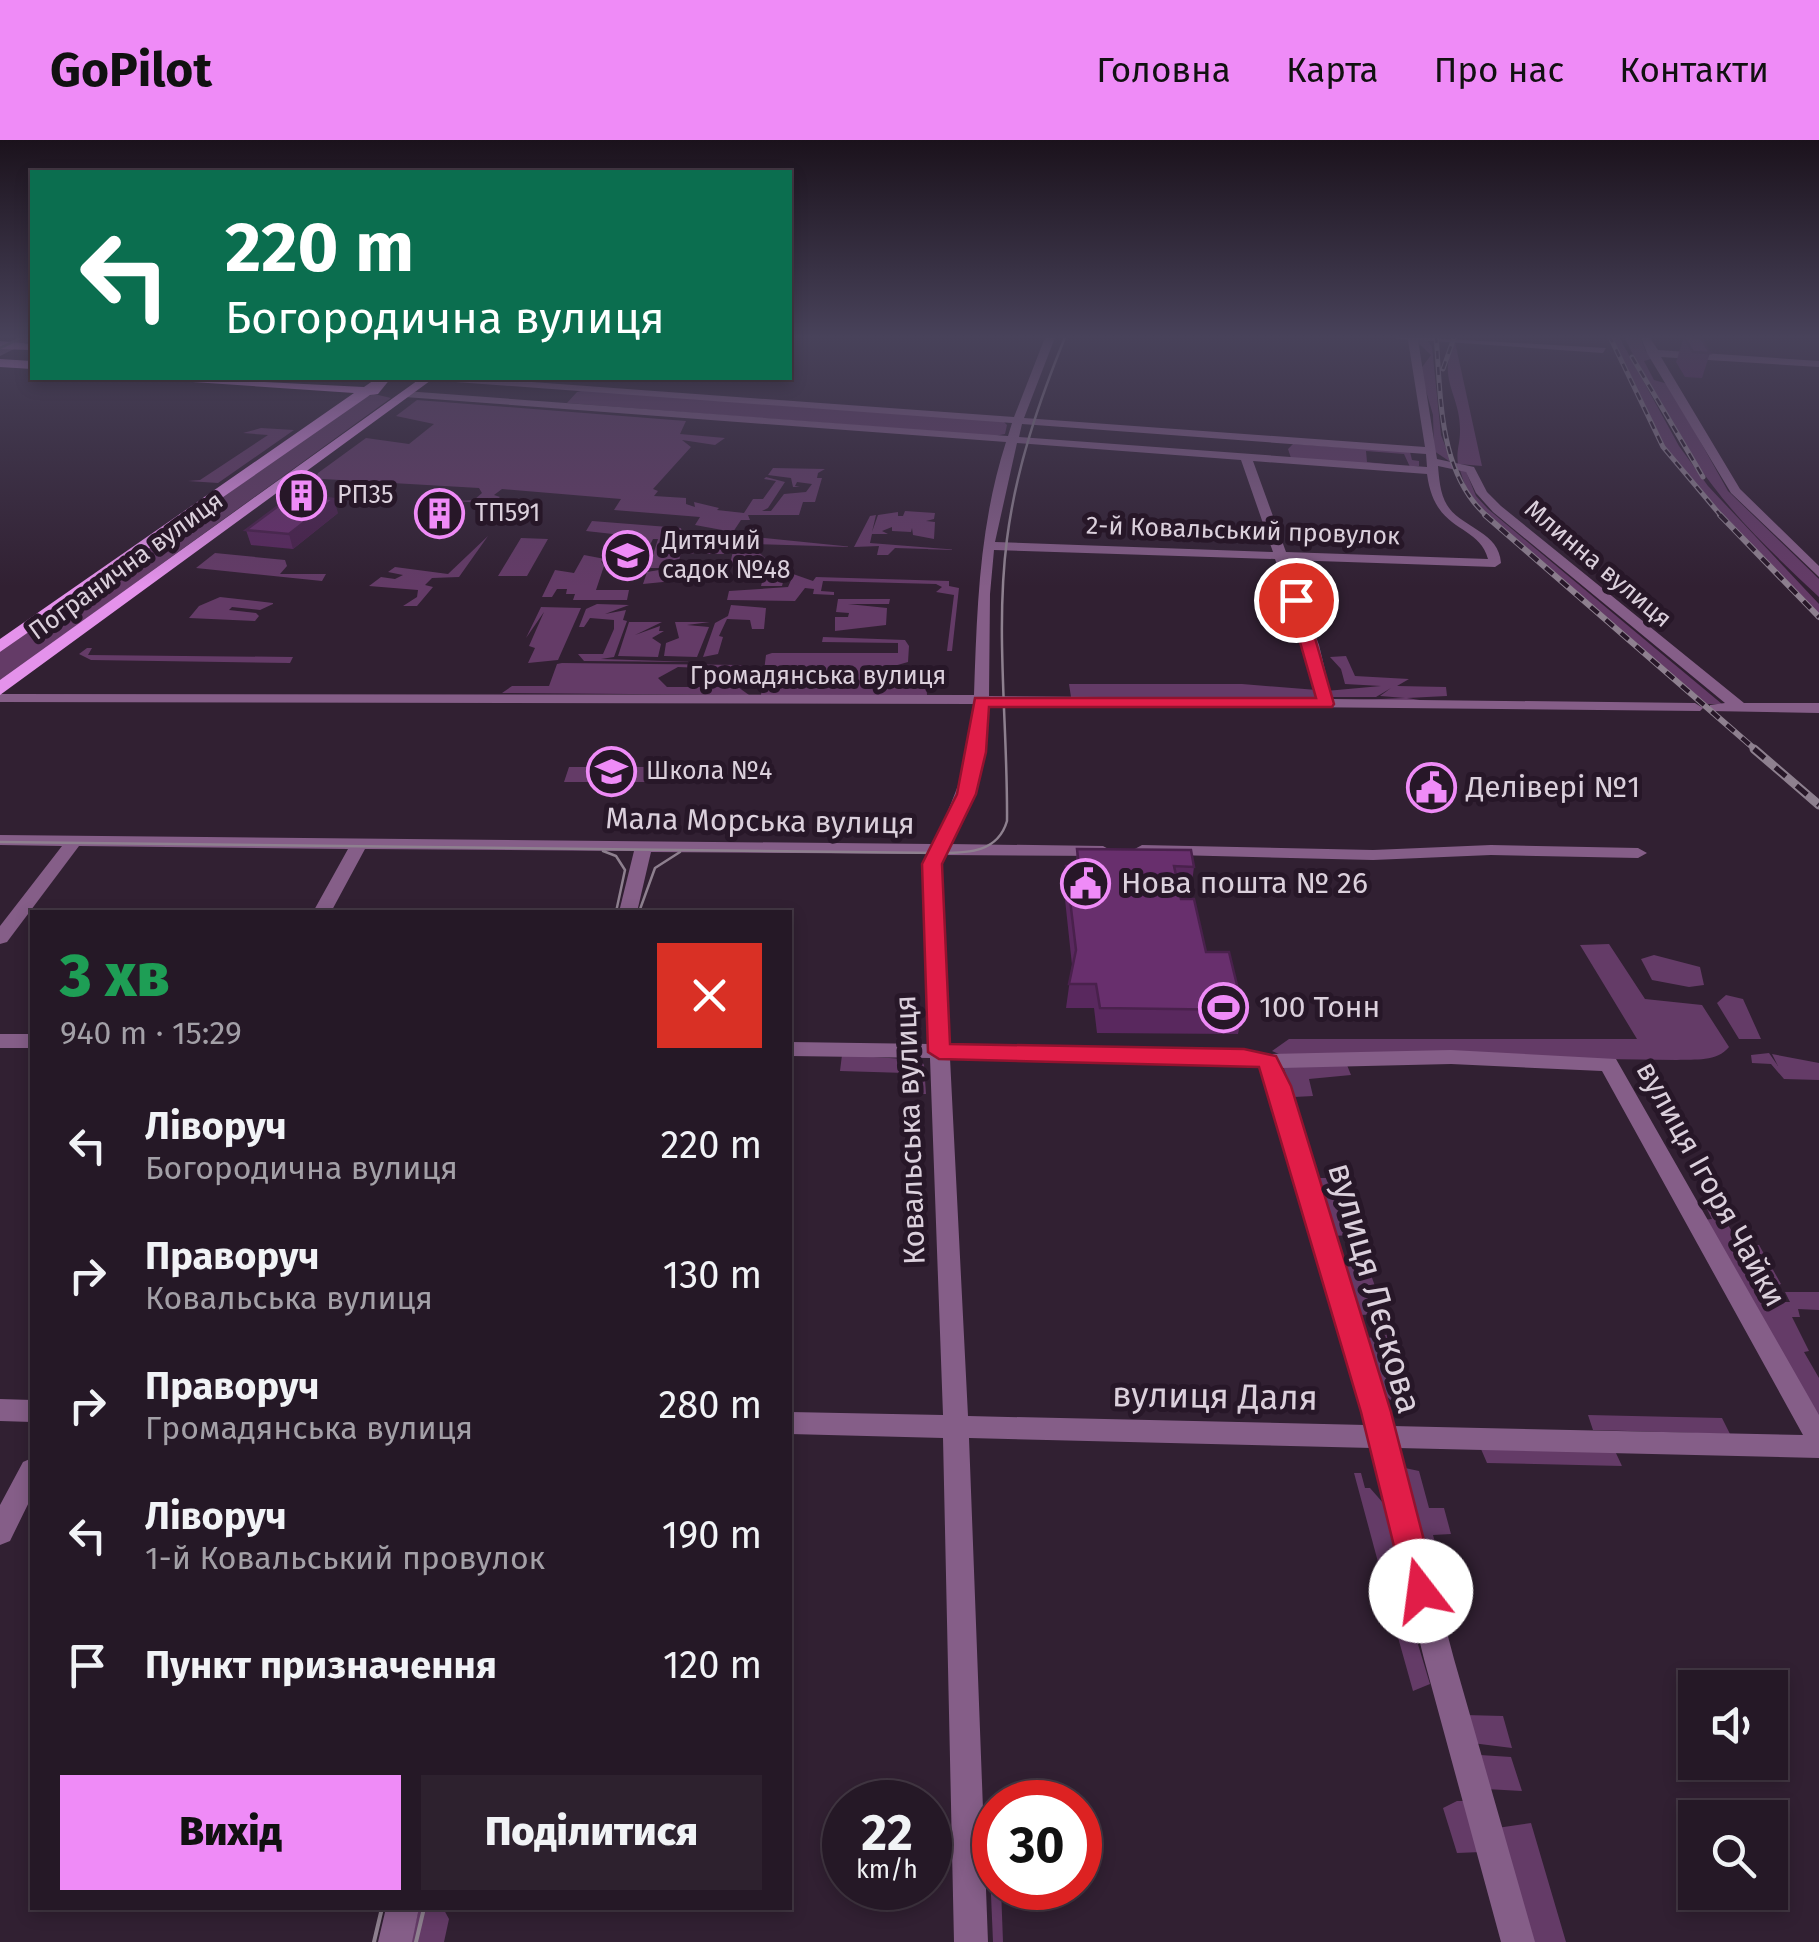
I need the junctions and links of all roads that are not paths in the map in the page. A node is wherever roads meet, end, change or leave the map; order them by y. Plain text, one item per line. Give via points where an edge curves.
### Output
1 (324, 419) edge
2 (371, 419) edge
3 (740, 419) edge
4 (1004, 419) edge
5 (1428, 419) edge
6 (1692, 419) edge
7 (1016, 420) junction
8 (1011, 440) junction
9 (1246, 458) junction
10 (1431, 461) junction
11 (988, 546) junction
12 (1279, 554) junction
13 (1495, 563) joint
14 (1819, 573) edge
15 (0, 646) edge
16 (0, 689) edge
17 (0, 698) edge
18 (981, 702) junction
19 (1326, 704) junction
20 (1696, 708) dead end
21 (1715, 708) dead end
22 (1740, 708) junction
23 (1819, 708) edge
24 (0, 840) edge
25 (75, 840) junction
26 (358, 844) junction
27 (644, 847) junction
28 (938, 851) junction
29 (1638, 853) dead end
30 (323, 910) edge
31 (628, 910) edge
32 (0, 938) edge
33 (0, 1041) edge
34 (30, 1041) edge
35 (792, 1049) edge
36 (939, 1052) junction
37 (1268, 1062) junction
38 (0, 1410) edge
39 (30, 1411) edge
40 (792, 1423) edge
41 (956, 1426) junction
42 (1382, 1436) junction
43 (1819, 1439) edge
44 (1819, 1447) edge
45 (30, 1474) edge
46 (0, 1532) edge
47 (403, 1910) edge
48 (395, 1942) edge
49 (971, 1942) edge
50 (1518, 1942) edge

1 - 15 main road, Погранична вулиця
2 - 16 main road, Погранична вулиця
3 - 8 street
4 - 7 street
5 - 10 street, Млинна вулиця
6 - 14 street via 1736,491
7 - 8 street, Ковальська вулиця
7 - 10 street
8 - 9 street
8 - 11 street, Ковальська вулиця
9 - 10 street
9 - 12 street
10 - 13 street, Млинна вулиця via 1442,509 1494,552
10 - 22 street, Млинна вулиця via 1470,469 1497,508
11 - 12 street, 2-й Ковальський провулок
11 - 18 street, Ковальська вулиця
12 - 13 street, 2-й Ковальський провулок
12 - 19 street
17 - 18 street, Громадянська вулиця
18 - 19 street, Громадянська вулиця
18 - 28 street, Ковальська вулиця via 970,782
19 - 20 street, Громадянська вулиця
21 - 22 street
22 - 23 street
24 - 25 street, Мала Морська вулиця
25 - 26 street, Мала Морська вулиця
25 - 32 street
26 - 27 street, Мала Морська вулиця
26 - 30 street
27 - 28 street, Мала Морська вулиця
27 - 31 street
28 - 29 street, Мала Морська вулиця
28 - 36 street, Ковальська вулиця via 932,871
33 - 34 street
35 - 36 street
36 - 37 street via 1244,1056
36 - 41 street, Ковальська вулиця
37 - 42 street, вулиця Лєскова
37 - 43 street, вулиця Ігоря Чайки via 1451,1057 1609,1064
38 - 39 street
40 - 41 street, вулиця Даля
41 - 42 street, вулиця Даля
41 - 49 street, Ковальська вулиця
42 - 44 street, вулиця Даля
42 - 50 street, вулиця Лєскова
45 - 46 street
47 - 48 street

